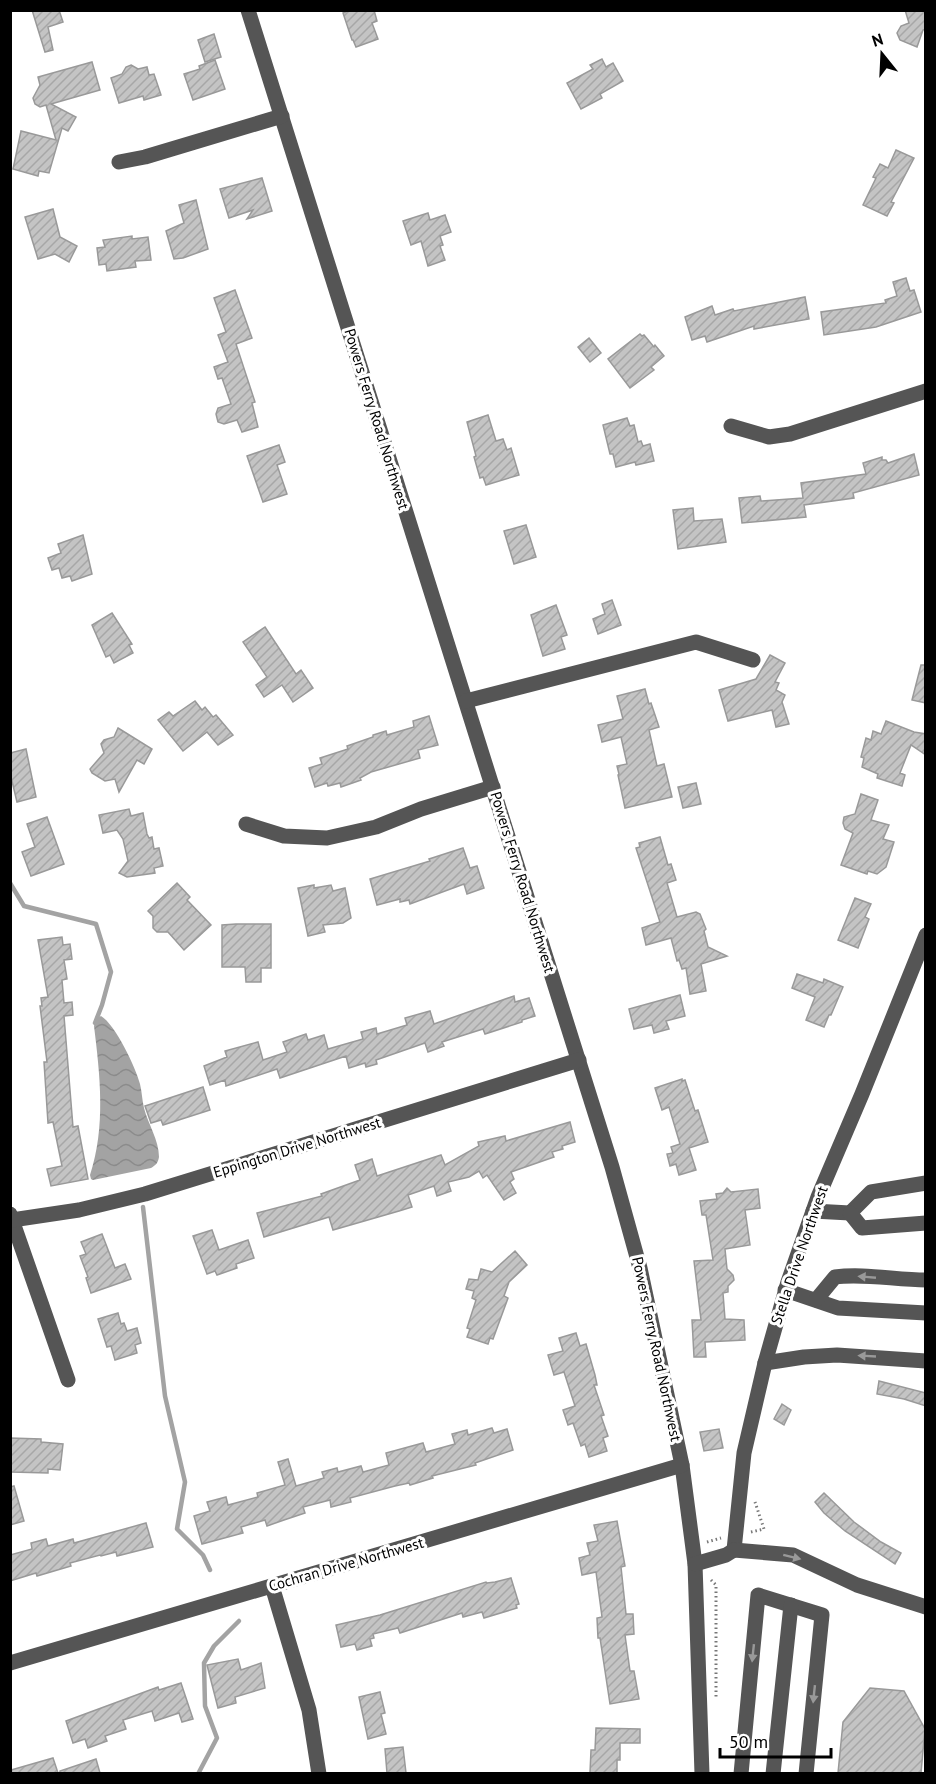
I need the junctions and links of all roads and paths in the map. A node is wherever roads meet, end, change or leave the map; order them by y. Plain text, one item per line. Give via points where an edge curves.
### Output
1 (248, 10) edge
2 (282, 116) junction
3 (119, 162) dead end
4 (926, 391) edge
5 (730, 426) dead end
6 (753, 660) dead end
7 (466, 701) junction
8 (493, 787) junction
9 (246, 824) dead end
10 (926, 934) edge
11 (579, 1060) junction
12 (926, 1183) edge
13 (813, 1211) junction
14 (850, 1213) junction
15 (11, 1217) edge
16 (926, 1222) edge
17 (926, 1280) edge
18 (786, 1290) junction
19 (816, 1300) junction
20 (926, 1313) edge
21 (926, 1361) edge
22 (765, 1363) junction
23 (68, 1380) dead end
24 (682, 1466) junction
25 (734, 1550) junction
26 (695, 1564) junction
27 (272, 1586) junction
28 (791, 1605) junction
29 (926, 1607) edge
30 (10, 1663) edge
31 (319, 1773) edge
32 (702, 1773) edge
33 (741, 1773) edge
34 (773, 1773) edge
35 (806, 1773) edge

1 - 2 street, Powers Ferry Road Northwest
2 - 3 street
2 - 7 street, Powers Ferry Road Northwest
4 - 5 street via 790,434 769,436
6 - 7 street via 696,642
7 - 8 street, Powers Ferry Road Northwest
8 - 9 street via 376,827 327,838 284,836
8 - 11 street, Powers Ferry Road Northwest
10 - 13 street, Stella Drive Northwest
11 - 15 street, Eppington Drive Northwest via 145,1194 79,1210
11 - 24 street, Powers Ferry Road Northwest via 640,1268
12 - 14 street via 871,1192
13 - 14 street
13 - 18 street, Stella Drive Northwest
14 - 16 street via 862,1228
15 - 23 street
17 -> 19 street via 835,1276
18 - 19 street
18 - 22 street, Stella Drive Northwest
19 - 20 street via 838,1308
21 -> 22 street via 837,1355
22 - 25 street, Stella Drive Northwest via 744,1453
24 - 26 street, Powers Ferry Road Northwest
24 - 27 street, Cochran Drive Northwest
25 - 26 street
25 -> 29 street via 793,1555 857,1585
26 - 32 street, Powers Ferry Road Northwest
27 - 30 street, Cochran Drive Northwest
27 - 31 street via 309,1710
28 -> 33 street via 758,1595
28 - 34 street
28 -> 35 street via 822,1615

